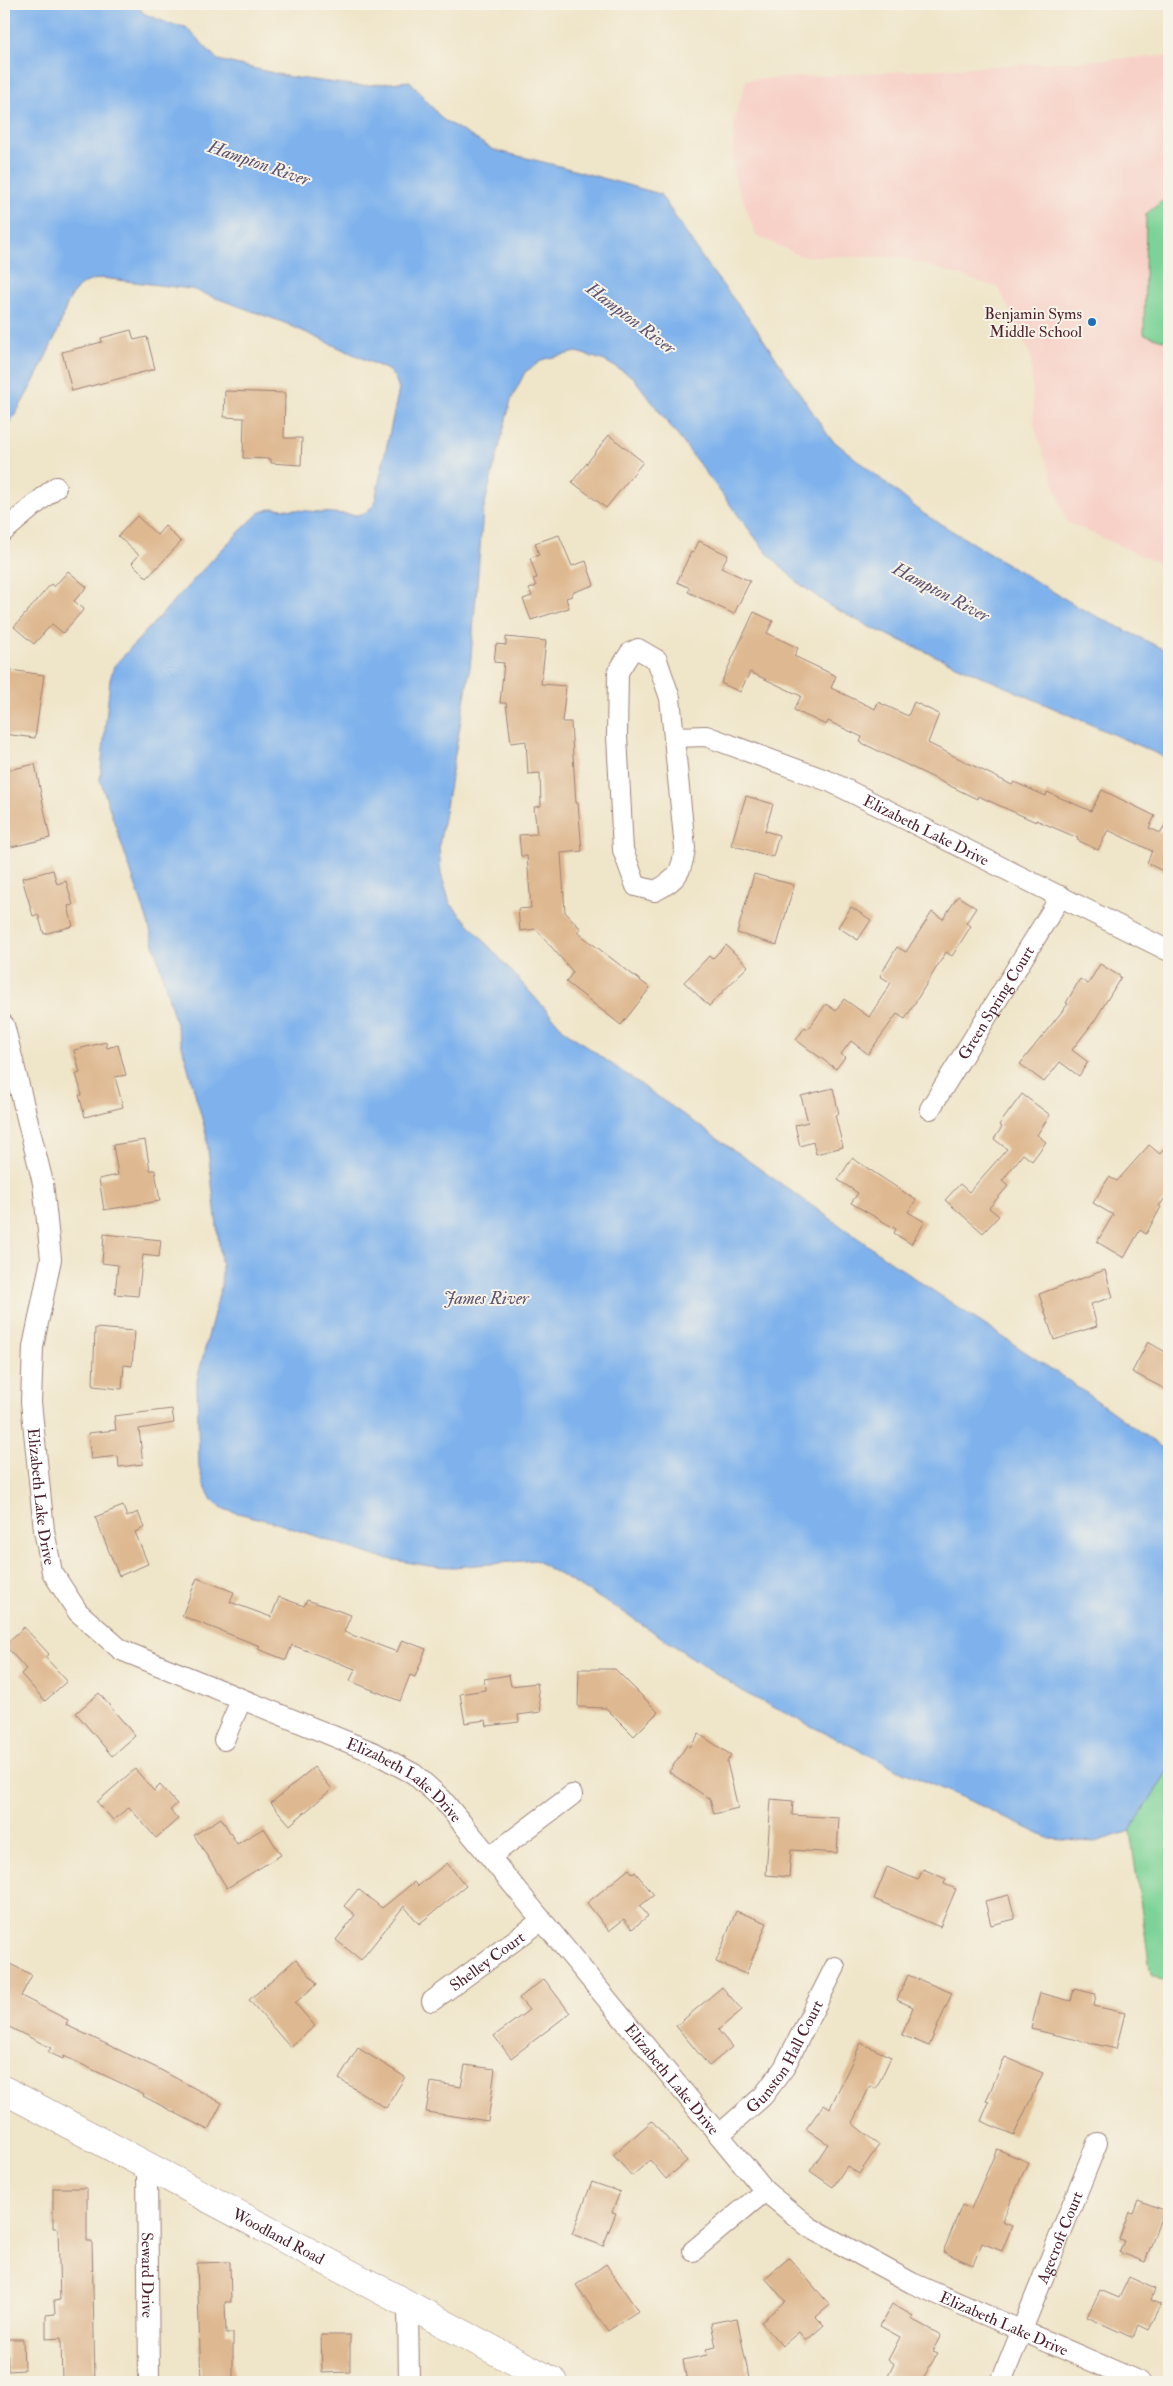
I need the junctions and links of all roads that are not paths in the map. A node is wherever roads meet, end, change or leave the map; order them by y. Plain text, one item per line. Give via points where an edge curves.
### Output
1 (56, 487) dead end
2 (4, 531) edge
3 (676, 737) junction
4 (1061, 896) junction
5 (1169, 951) edge
6 (4, 1025) edge
7 (930, 1109) dead end
8 (241, 1700) junction
9 (224, 1740) dead end
10 (572, 1795) dead end
11 (490, 1856) junction
12 (541, 1921) junction
13 (835, 1967) dead end
14 (432, 2001) dead end
15 (4, 2090) edge
16 (719, 2135) junction
17 (1097, 2143) dead end
18 (147, 2166) junction
19 (765, 2191) junction
20 (693, 2251) dead end
21 (408, 2306) junction
22 (1022, 2332) junction
23 (149, 2382) edge
24 (410, 2382) edge
25 (554, 2382) edge
26 (1001, 2382) edge
27 (1140, 2382) edge

1 - 2 street
3 - 3 street via 684,858 682,867 670,884 655,891 636,886 623,850 617,736 618,672 630,653 638,649 657,660 664,675
3 - 4 street, Elizabeth Lake Drive via 706,736 831,782
4 - 5 street, Elizabeth Lake Drive
4 - 7 street, Green Spring Court
6 - 8 street, Elizabeth Lake Drive via 43,1183 51,1259 33,1347 31,1402 44,1530 52,1572 78,1612 121,1650
8 - 9 street
8 - 11 street, Elizabeth Lake Drive via 375,1753 414,1774 442,1799
10 - 11 street
11 - 12 street, Elizabeth Lake Drive
12 - 14 street, Shelley Court
12 - 16 street, Elizabeth Lake Drive
13 - 16 street, Gunston Hall Court via 784,2068 763,2096
15 - 18 main road, Woodland Road
16 - 19 street, Elizabeth Lake Drive
17 - 22 street, Agecroft Court
18 - 21 main road, Woodland Road
18 - 23 street, Seward Drive
19 - 20 street
19 - 22 street, Elizabeth Lake Drive via 809,2227 912,2283
21 - 24 street
21 - 25 main road, Woodland Road
22 - 26 street, Agecroft Court
22 - 27 street, Elizabeth Lake Drive

